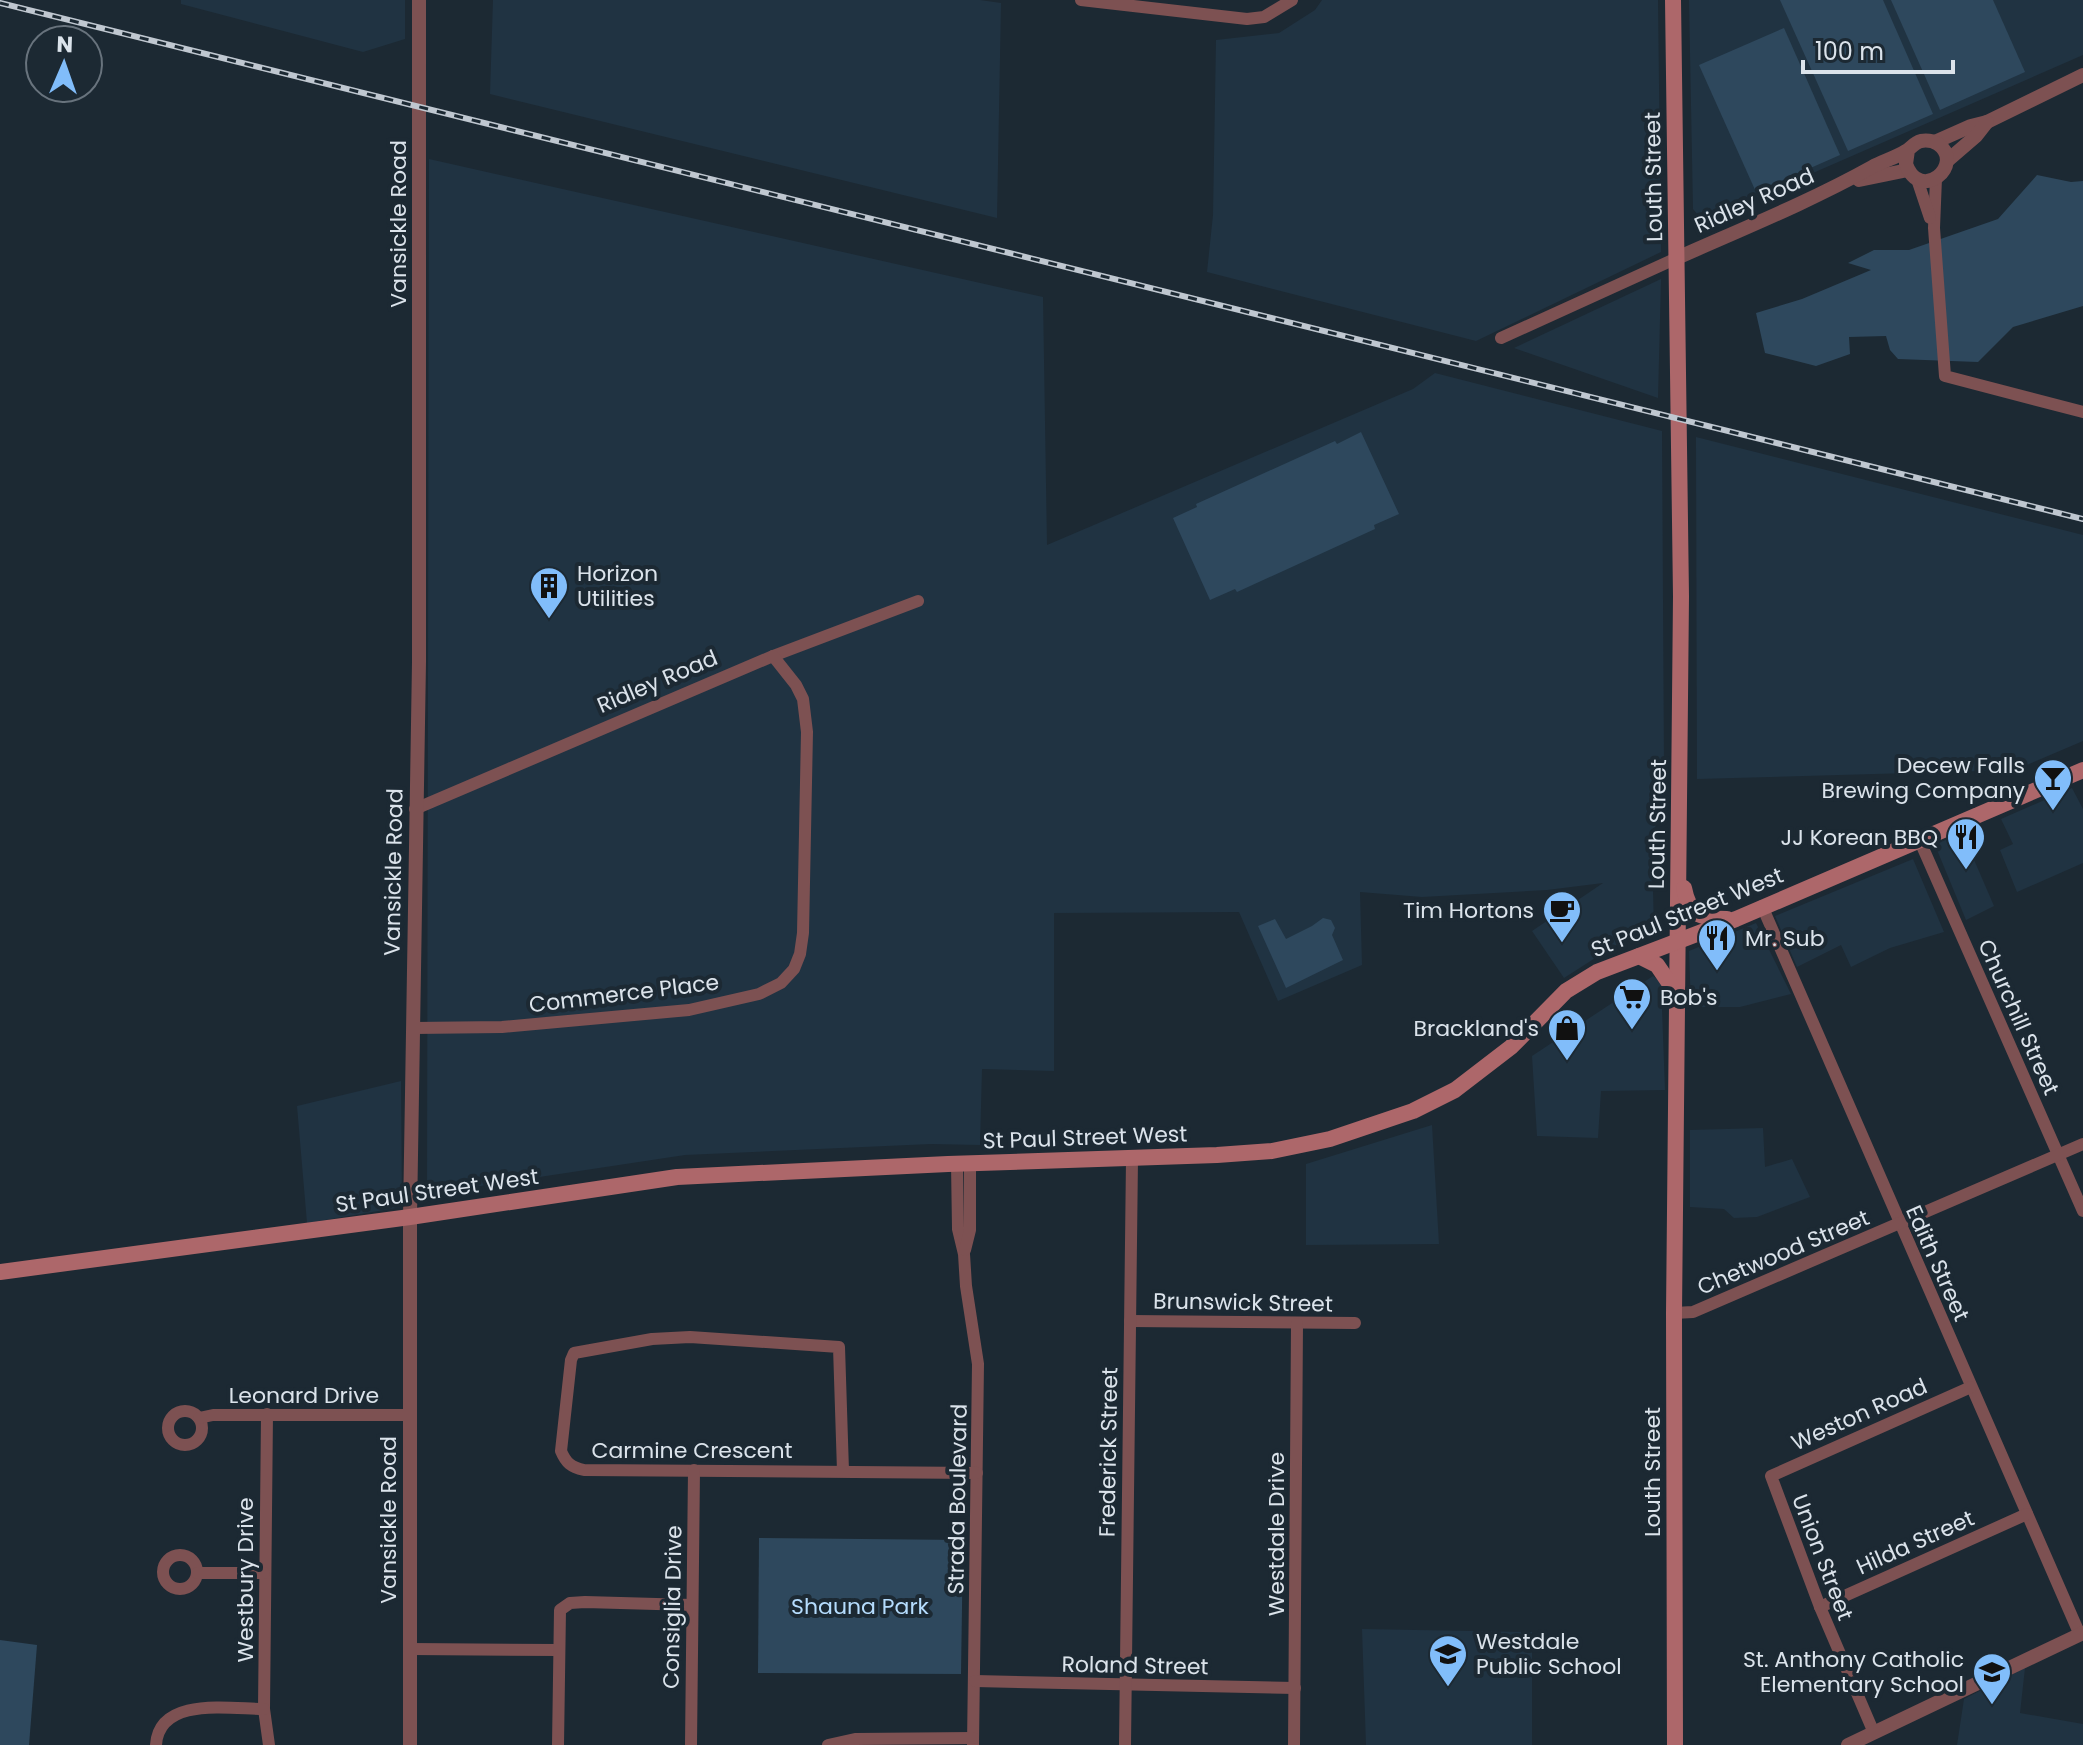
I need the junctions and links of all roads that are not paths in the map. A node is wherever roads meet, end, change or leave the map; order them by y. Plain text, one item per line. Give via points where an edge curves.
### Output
1 (419, 0) edge
2 (1081, 0) edge
3 (1292, 0) edge
4 (1673, 0) edge
5 (2083, 75) edge
6 (1987, 122) junction
7 (1935, 142) junction
8 (1908, 150) junction
9 (1947, 161) junction
10 (1912, 175) junction
11 (1936, 178) junction
12 (1851, 181) junction
13 (1934, 228) junction
14 (1677, 258) junction
15 (1501, 338) dead end
16 (2083, 412) edge
17 (918, 601) dead end
18 (773, 656) junction
19 (2082, 774) edge
20 (415, 809) junction
21 (1919, 839) junction
22 (1678, 859) junction
23 (1762, 906) junction
24 (1736, 919) junction
25 (1678, 940) junction
26 (1639, 956) junction
27 (1676, 993) junction
28 (414, 1028) junction
29 (2083, 1144) edge
30 (2058, 1155) junction
31 (1132, 1159) junction
32 (963, 1164) junction
33 (2083, 1211) edge
34 (410, 1217) junction
35 (1899, 1224) junction
36 (0, 1272) edge
37 (1674, 1313) junction
38 (1130, 1321) junction
39 (1355, 1323) dead end
40 (1297, 1324) junction
41 (1971, 1387) junction
42 (267, 1414) junction
43 (411, 1415) junction
44 (199, 1418) dead end
45 (694, 1470) junction
46 (843, 1471) junction
47 (977, 1473) junction
48 (1774, 1483) joint
49 (2027, 1514) junction
50 (197, 1573) dead end
51 (264, 1573) junction
52 (692, 1605) junction
53 (1820, 1607) junction
54 (2081, 1634) edge
55 (410, 1649) junction
56 (559, 1650) junction
57 (975, 1681) junction
58 (1126, 1685) junction
59 (1295, 1688) junction
60 (264, 1709) junction
61 (1874, 1733) junction
62 (855, 1742) edge
63 (973, 1742) edge
64 (156, 1745) edge
65 (269, 1745) edge
66 (410, 1745) edge
67 (558, 1745) edge
68 (691, 1745) edge
69 (828, 1745) edge
70 (1125, 1745) edge
71 (1294, 1745) edge
72 (1675, 1745) edge
73 (1848, 1745) edge

1 - 20 street, Vansickle Road
2 - 3 street via 1247,19 1264,17
4 - 14 main road, Louth Street
5 - 6 street
6 - 7 street
6 - 9 street
7 - 8 street via 1923,140
7 - 9 street
8 - 10 street
8 - 12 street, Ridley Road
9 - 11 street
10 - 11 street
10 - 12 street, Ridley Road
10 - 13 street
11 - 13 street
12 - 14 street, Ridley Road
13 - 16 street via 1945,376
14 - 15 street, Ridley Road
14 - 22 main road, Louth Street
17 - 18 street, Ridley Road
18 - 20 street, Ridley Road
18 - 28 street, Commerce Place via 803,699 807,732 803,933 794,969 781,983 759,994 689,1010 502,1027
19 - 21 main road, St Paul Street West
20 - 28 street, Vansickle Road
21 - 23 main road, St Paul Street West
21 - 30 street, Churchill Street
22 - 24 main road via 1692,910 1710,919
22 - 25 main road, Louth Street
23 - 24 main road, St Paul Street West
23 - 35 street, Edith Street
24 - 25 main road, St Paul Street West
25 - 26 main road, St Paul Street West
25 - 27 main road, Louth Street
26 - 27 main road via 1657,965
26 - 31 main road, St Paul Street West via 1566,991 1511,1047 1455,1090 1413,1111 1330,1139 1272,1151
27 - 37 main road, Louth Street
28 - 34 street, Vansickle Road
29 - 30 street, Chetwood Street
30 - 33 street, Churchill Street
30 - 35 street, Chetwood Street
31 - 32 main road, St Paul Street West
31 - 38 street, Frederick Street
32 - 34 main road, St Paul Street West via 677,1177
32 - 47 street, Strada Boulevard via 958,1229 977,1347
34 - 36 main road, St Paul Street West
34 - 43 street, Vansickle Road
35 - 37 street, Chetwood Street via 1693,1312
35 - 41 street, Edith Street
37 - 72 main road, Louth Street
38 - 40 street, Brunswick Street
38 - 58 street, Frederick Street
39 - 40 street, Brunswick Street
40 - 59 street, Westdale Drive
41 - 48 street, Weston Road via 1771,1476
41 - 49 street, Edith Street
42 - 43 street, Leonard Drive
42 - 44 street, Leonard Drive
42 - 51 street, Westbury Drive
43 - 55 street, Vansickle Road
45 - 46 street, Carmine Crescent
45 - 46 street, Carmine Crescent via 584,1470 565,1461 561,1451 574,1353 690,1337 839,1347
45 - 52 street, Consiglia Drive
46 - 47 street, Carmine Crescent
47 - 57 street, Strada Boulevard
48 - 53 street, Union Street
49 - 53 street, Hilda Street
49 - 54 street, Edith Street
50 - 51 street
51 - 60 street, Westbury Drive
52 - 56 street via 570,1603 560,1610
52 - 68 street, Consiglia Drive
53 - 61 street, Union Street
54 - 61 street
55 - 56 street
55 - 66 street, Vansickle Road
56 - 67 street
57 - 58 street, Roland Street
57 - 63 street, Strada Boulevard
58 - 59 street, Roland Street
58 - 70 street, Frederick Street
59 - 71 street, Westdale Drive
60 - 64 street via 191,1708 164,1722
60 - 65 street, Westbury Drive
61 - 73 street
62 - 63 street
62 - 69 street

